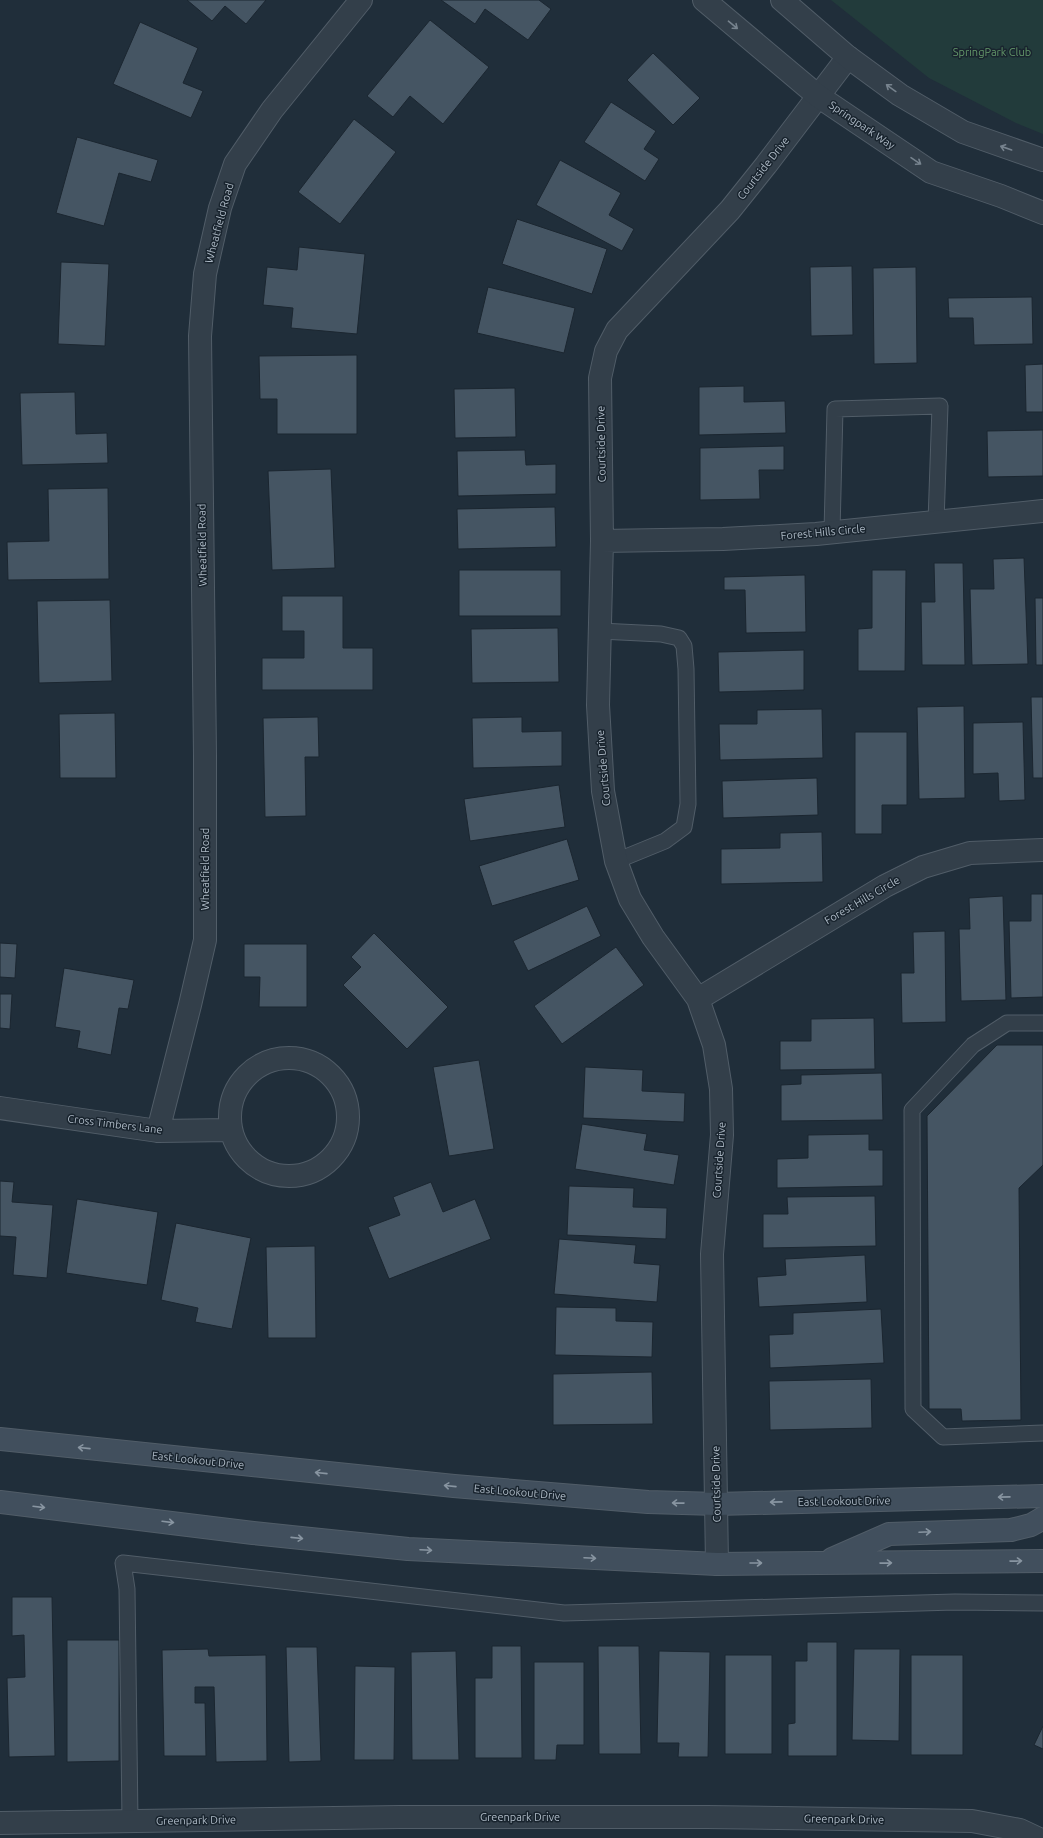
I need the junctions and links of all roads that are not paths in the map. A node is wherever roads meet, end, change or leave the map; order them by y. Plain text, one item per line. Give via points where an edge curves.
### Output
1 (361, 0) edge
2 (704, 0) edge
3 (782, 0) edge
4 (848, 57) junction
5 (818, 96) junction
6 (1043, 160) edge
7 (1043, 213) edge
8 (1043, 511) edge
9 (936, 522) junction
10 (832, 532) junction
11 (602, 541) junction
12 (600, 631) junction
13 (1043, 850) edge
14 (616, 861) junction
15 (698, 999) junction
16 (1043, 1023) edge
17 (0, 1108) edge
18 (230, 1130) junction
19 (158, 1131) junction
20 (1043, 1433) edge
21 (0, 1439) edge
22 (1043, 1496) edge
23 (0, 1502) edge
24 (717, 1504) junction
25 (1043, 1518) edge
26 (1043, 1561) edge
27 (822, 1563) junction
28 (717, 1564) junction
29 (1043, 1603) edge
30 (130, 1821) junction
31 (0, 1823) edge
32 (1037, 1838) edge

1 - 19 street, Wheatfield Road via 272,110 235,164 220,208 206,274 200,336 205,940
2 -> 5 street, Springpark Way
3 - 4 street
4 - 5 street, Courtside Drive
6 -> 4 street via 963,132 900,94
5 -> 7 street, Springpark Way via 931,172
5 - 11 street, Courtside Drive via 730,210 617,330 606,351 600,378
8 - 9 street, Forest Hills Circle
9 - 10 street, Forest Hills Circle
9 - 10 lane via 940,406 835,409
10 - 11 street, Forest Hills Circle via 723,539
11 - 12 street, Courtside Drive
12 - 14 street, Courtside Drive via 598,705 603,790
12 - 14 lane via 661,634 679,638 684,646 686,669 688,804 684,827 665,841
13 - 15 street, Forest Hills Circle via 970,852 923,867 885,886
14 - 15 street, Courtside Drive via 630,899 653,938
15 - 24 street, Courtside Drive via 714,1046 721,1089 722,1135 712,1254
16 - 20 lane via 1007,1023 973,1045 912,1110 913,1409 943,1437
17 - 19 street, Cross Timbers Lane
18 - 18 street via 231,1101 245,1076 270,1060 299,1058 325,1068 344,1091 350,1119 342,1147 322,1168 295,1177 266,1173 243,1156
18 - 19 street, Cross Timbers Lane
24 -> 21 main road, East Lookout Drive via 551,1495
22 -> 24 main road, East Lookout Drive
23 -> 28 main road via 408,1549
24 - 28 street, Courtside Drive
27 -> 25 main road via 890,1534 1011,1530 1031,1525
27 -> 26 main road
28 -> 27 main road
29 - 30 lane via 955,1602 564,1613 123,1563 127,1589
30 - 31 street, Greenpark Drive
30 - 32 street, Greenpark Drive via 446,1817 972,1821 1020,1830

